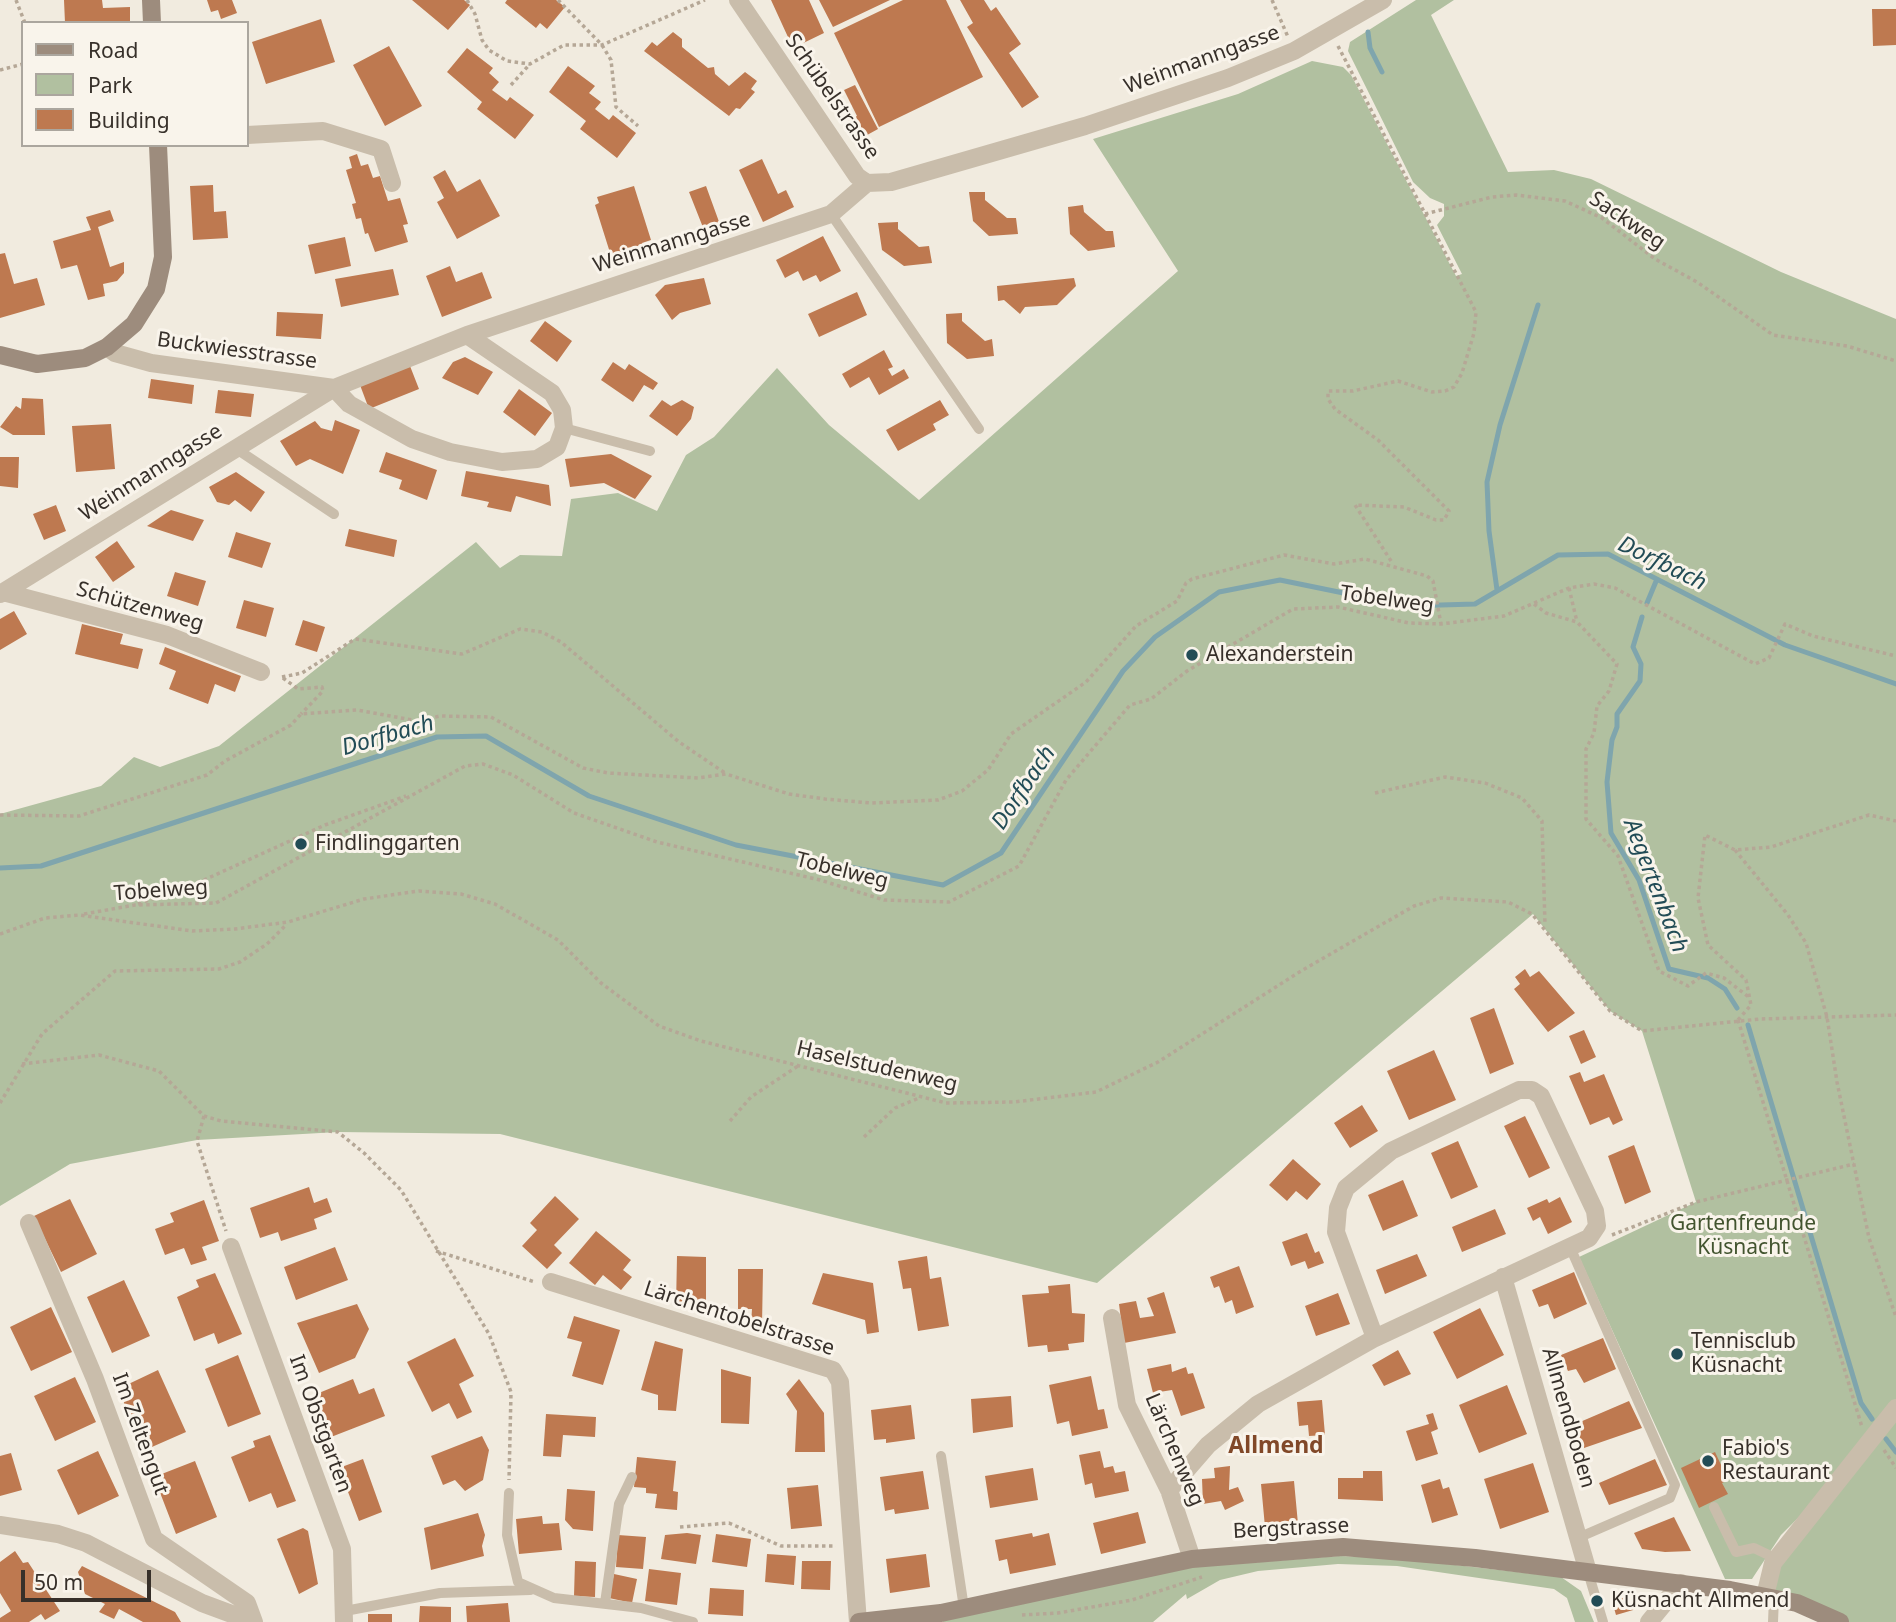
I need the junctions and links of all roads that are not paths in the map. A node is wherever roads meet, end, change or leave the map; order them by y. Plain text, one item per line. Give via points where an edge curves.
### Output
1 (151, 0) edge
2 (738, 0) edge
3 (1383, 0) edge
4 (152, 21) edge
5 (248, 135) edge
6 (158, 147) edge
7 (393, 183) dead end
8 (867, 183) junction
9 (831, 214) junction
10 (467, 335) junction
11 (107, 347) junction
12 (0, 355) edge
13 (334, 388) junction
14 (564, 428) junction
15 (979, 429) dead end
16 (235, 448) junction
17 (650, 451) dead end
18 (334, 514) dead end
19 (1, 593) edge
20 (261, 672) dead end
21 (29, 1223) dead end
22 (231, 1247) road end
23 (1570, 1247) junction
24 (1503, 1278) junction
25 (551, 1282) road end
26 (1112, 1318) dead end
27 (1374, 1338) junction
28 (1896, 1408) edge
29 (940, 1456) dead end
30 (632, 1477) dead end
31 (1169, 1490) junction
32 (509, 1493) road end
33 (1714, 1507) dead end
34 (0, 1513) edge
35 (8, 1526) edge
36 (1580, 1537) junction
37 (1192, 1559) junction
38 (1777, 1559) junction
39 (1588, 1572) junction
40 (1681, 1583) junction
41 (530, 1590) junction
42 (1770, 1597) junction
43 (605, 1602) junction
44 (641, 1608) junction
45 (964, 1608) junction
46 (345, 1617) edge
47 (1816, 1617) edge
48 (253, 1622) edge
49 (640, 1622) edge
50 (693, 1622) edge
51 (858, 1622) edge
52 (1603, 1622) edge
53 (1648, 1622) edge
54 (1773, 1622) edge
55 (1840, 1622) edge

1 - 4 street
2 - 8 street, Schübelstrasse via 857,176
3 - 8 street, Weinmanngasse via 1294,51 1208,86 891,182
5 - 7 street via 323,131 381,149
6 - 11 street via 161,271 141,314
8 - 9 street, Weinmanngasse
9 - 10 street, Weinmanngasse
9 - 15 lane
10 - 13 street, Weinmanngasse
10 - 14 street via 552,393 562,410
11 - 12 street via 86,358 52,363
11 - 13 street, Buckwiesstrasse via 151,363
13 - 14 street, Buckwiesstrasse via 349,404 412,439 502,462 537,459 557,447
13 - 16 street, Weinmanngasse
14 - 17 lane
16 - 18 lane
16 - 19 street, Weinmanngasse
19 - 20 street, Schützenweg via 167,635
21 - 48 street, Im Zeltengut via 95,1379 154,1539 247,1602
22 - 46 street, Im Obstgarten via 342,1549
23 - 24 street
23 - 27 street via 1589,1238 1597,1226 1595,1211 1541,1096 1519,1090 1391,1150 1346,1188 1336,1232
23 - 36 lane via 1675,1485 1670,1498
24 - 27 street
24 - 36 street, Allmendboden
25 - 51 street, Lärchentobelstrasse via 833,1370 840,1382
26 - 31 street, Lärchenweg via 1127,1405
27 - 31 street via 1258,1404 1208,1446
28 - 38 street
29 - 45 lane
30 - 43 lane via 619,1504
31 - 37 street, Lärchenweg
32 - 41 lane via 506,1535 517,1582
33 - 38 lane via 1736,1552 1754,1548
34 - 35 street
35 - 48 street via 86,1543 202,1603
36 - 39 street, Allmendboden
37 - 39 street, Bergstrasse via 1343,1547
37 - 45 street, Bergstrasse
38 - 42 street
39 - 40 street, Bergstrasse
39 - 52 lane
40 - 42 street, Bergstrasse
40 - 53 street
41 - 43 lane via 554,1598
41 - 46 lane via 440,1593
42 - 47 street, Bergstrasse
42 - 54 lane
43 - 44 lane
44 - 49 lane
44 - 50 lane
45 - 51 street, Bergstrasse
47 - 55 street, Bergstrasse

